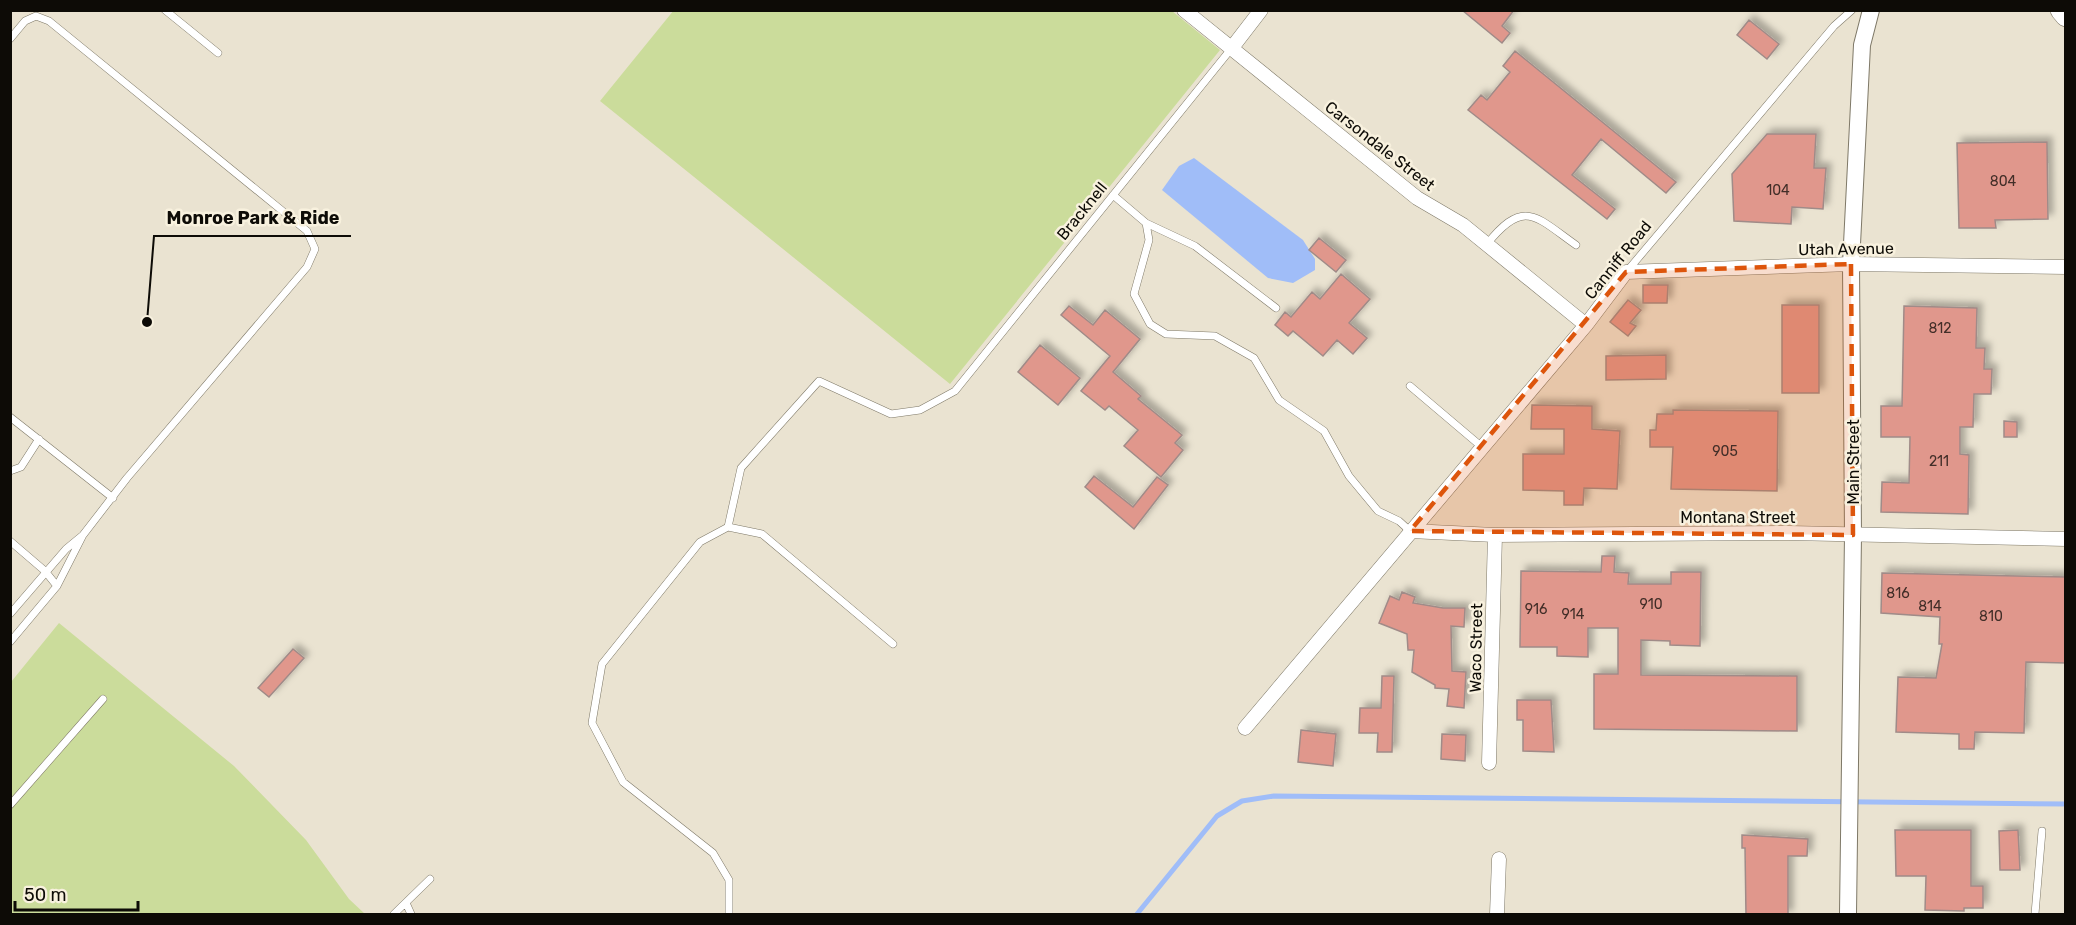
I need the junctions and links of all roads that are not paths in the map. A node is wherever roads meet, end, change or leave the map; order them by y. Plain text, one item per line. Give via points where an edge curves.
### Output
1 (165, 10) edge
2 (1184, 10) edge
3 (1262, 10) edge
4 (1852, 10) edge
5 (1870, 10) edge
6 (2061, 10) edge
7 (2066, 16) edge
8 (10, 39) edge
9 (1231, 48) junction
10 (218, 53) dead end
11 (1113, 195) junction
12 (1146, 223) junction
13 (1487, 244) junction
14 (1576, 245) dead end
15 (1851, 264) junction
16 (2066, 267) edge
17 (1626, 272) junction
18 (1276, 308) dead end
19 (1586, 326) junction
20 (1410, 386) dead end
21 (10, 417) edge
22 (39, 439) junction
23 (1482, 447) junction
24 (10, 471) edge
25 (113, 498) junction
26 (728, 527) junction
27 (1410, 531) junction
28 (1495, 534) junction
29 (83, 535) junction
30 (1853, 535) junction
31 (2066, 539) edge
32 (10, 541) edge
33 (45, 571) junction
34 (57, 586) junction
35 (10, 614) edge
36 (10, 642) edge
37 (893, 644) dead end
38 (103, 699) dead end
39 (1245, 728) dead end
40 (1489, 763) dead end
41 (10, 805) edge
42 (2042, 831) dead end
43 (1499, 859) dead end
44 (430, 879) dead end
45 (406, 903) junction
46 (394, 915) edge
47 (411, 915) edge
48 (729, 915) edge
49 (1497, 915) edge
50 (1848, 915) edge
51 (2035, 915) edge

1 - 10 lane
2 - 9 street, Carsondale Street
3 - 9 street
4 - 17 lane, Canniff Road via 1834,26
5 - 15 street, Main Street via 1862,45
6 - 7 main road
8 - 25 lane via 36,16 49,21 307,231 315,249 307,267
9 - 11 lane, Bracknell
9 - 13 street, Carsondale Street via 1417,198
11 - 12 lane
11 - 26 lane, Bracknell via 955,391 920,410 891,414 819,381 741,468
12 - 18 lane via 1195,246
12 - 27 lane via 1149,240 1134,294 1150,324 1166,334 1215,336 1254,358 1279,400 1324,431 1349,476 1378,511
13 - 14 lane via 1517,215 1529,215
13 - 19 street, Carsondale Street
15 - 16 street, Utah Avenue
15 - 17 street, Utah Avenue
15 - 30 street, Main Street
17 - 19 street, Canniff Road
19 - 23 street, Canniff Road
20 - 23 lane
21 - 22 lane
22 - 24 lane via 21,467
22 - 25 lane
23 - 27 street, Canniff Road
25 - 29 lane
26 - 37 lane via 762,534
26 - 48 lane via 700,542 602,664 592,723 623,782 713,853 729,880
27 - 28 street, Montana Street
27 - 39 street, Canniff Road
28 - 30 street, Montana Street
28 - 40 street, Waco Street
29 - 33 lane
29 - 34 lane
30 - 31 street, Montana Street
30 - 50 street, Main Street
32 - 33 lane
33 - 34 lane
33 - 35 lane
34 - 36 lane
38 - 41 lane
42 - 51 lane
43 - 49 street
44 - 45 lane
45 - 46 lane
45 - 47 lane

